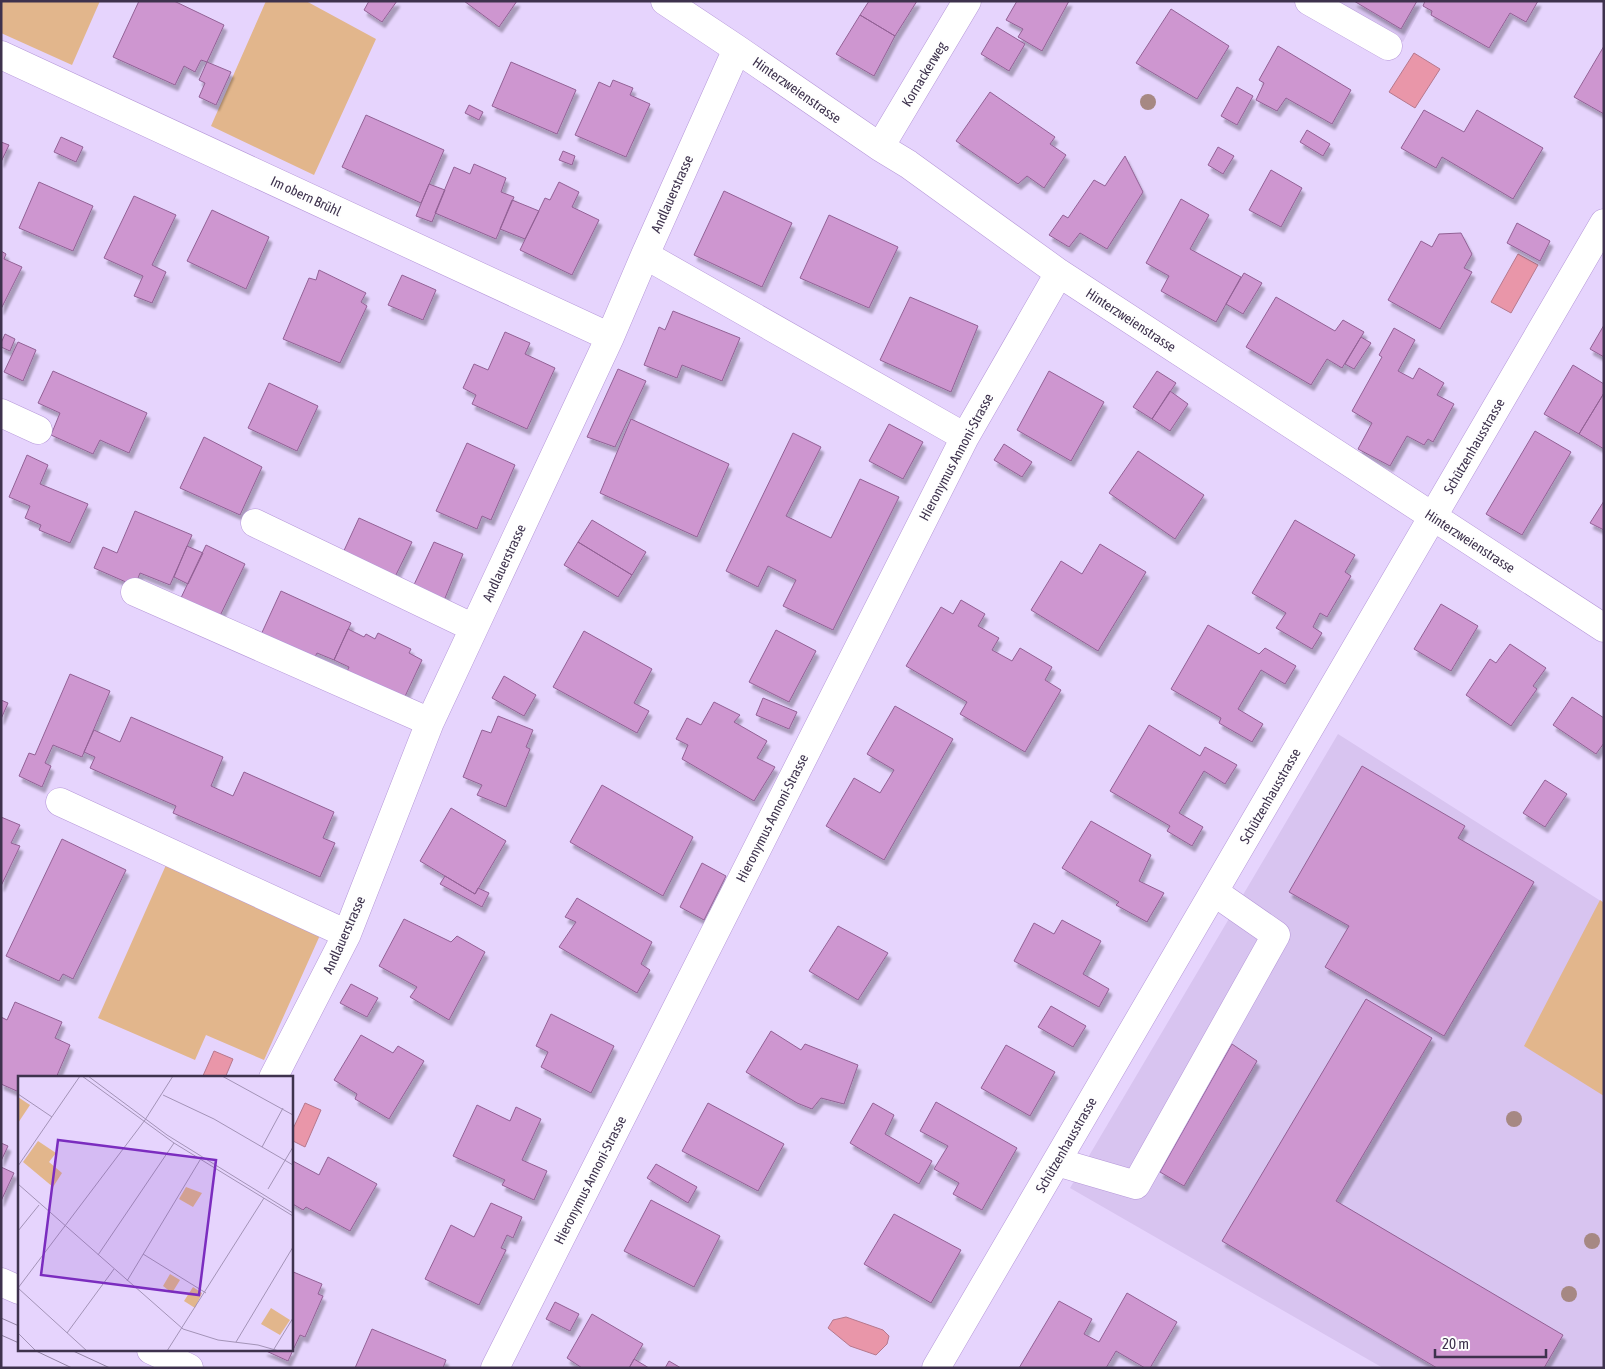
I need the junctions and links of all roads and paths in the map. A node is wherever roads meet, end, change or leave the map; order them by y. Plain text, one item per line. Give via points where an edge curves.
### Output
1 (665, 1) edge
2 (967, 1) edge
3 (1309, 1) edge
4 (1388, 46) dead end
5 (737, 49) junction
6 (1, 55) edge
7 (880, 148) junction
8 (1604, 223) edge
9 (645, 255) junction
10 (1059, 273) junction
11 (610, 337) junction
12 (1, 414) edge
13 (38, 430) dead end
14 (965, 436) junction
15 (1433, 516) junction
16 (255, 523) dead end
17 (135, 592) dead end
18 (474, 628) junction
19 (1604, 628) edge
20 (430, 722) junction
21 (60, 802) dead end
22 (1214, 892) junction
23 (347, 934) junction
24 (274, 1076) edge
25 (1057, 1162) junction
26 (1, 1282) edge
27 (18, 1290) edge
28 (156, 1352) edge
29 (189, 1368) edge
30 (495, 1368) edge
31 (936, 1368) edge

1 - 5 street, Hinterzweienstrasse
2 - 7 street, Kornackerweg
3 - 4 street
5 - 7 street, Hinterzweienstrasse
5 - 9 street, Andlauerstrasse
6 - 11 street, Im obern Brühl
7 - 10 street, Hinterzweienstrasse via 908,164
8 - 15 street, Schützenhausstrasse
9 - 11 street, Andlauerstrasse
9 - 14 street
10 - 14 street, Hieronymus Annoni-Strasse
10 - 15 street, Hinterzweienstrasse
11 - 18 street, Andlauerstrasse
12 - 13 street
14 - 30 street, Hieronymus Annoni-Strasse
15 - 19 street, Hinterzweienstrasse
15 - 22 street, Schützenhausstrasse
16 - 18 street
17 - 20 street
18 - 20 street, Andlauerstrasse
20 - 23 street, Andlauerstrasse
21 - 23 street
22 - 25 street, Schützenhausstrasse
22 - 25 street via 1276,935 1136,1185
23 - 24 street, Andlauerstrasse
25 - 31 street, Schützenhausstrasse
26 - 27 street
28 - 29 street

